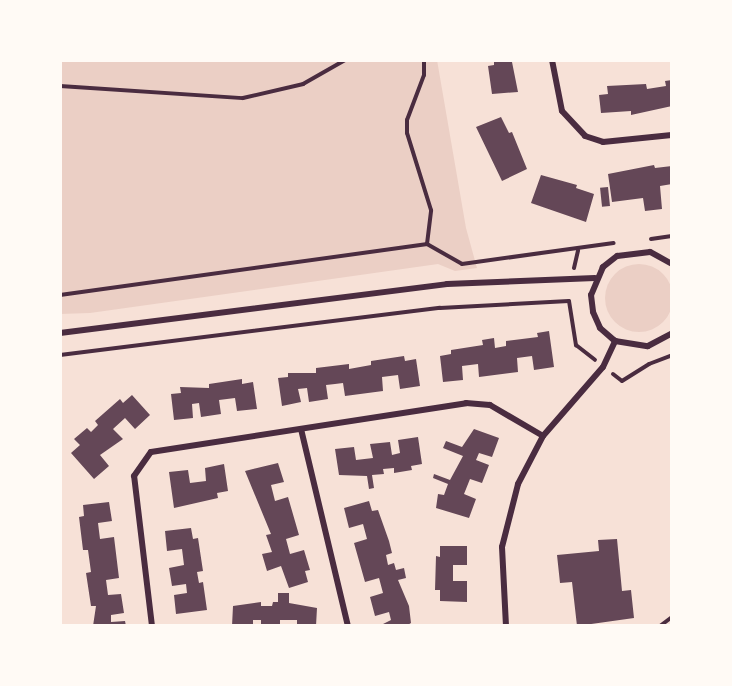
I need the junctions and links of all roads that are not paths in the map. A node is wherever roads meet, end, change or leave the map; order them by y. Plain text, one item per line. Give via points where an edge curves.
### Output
1 (552, 60) edge
2 (672, 135) edge
3 (672, 264) edge
4 (595, 278) junction
5 (60, 333) edge
6 (672, 333) edge
7 (615, 341) junction
8 (301, 429) junction
9 (543, 435) junction
10 (152, 626) edge
11 (348, 626) edge
12 (506, 626) edge

1 - 2 street via 562,111 585,136 603,142
3 - 4 street via 650,252 633,251 616,256
4 - 5 street via 447,284
4 - 7 street via 592,312 600,328
6 - 7 street via 648,346
7 - 9 street via 603,367
8 - 9 street via 466,403 490,405
8 - 10 street via 164,447 151,452 140,464 134,477 134,492
8 - 11 street
9 - 12 street via 508,514 501,578

